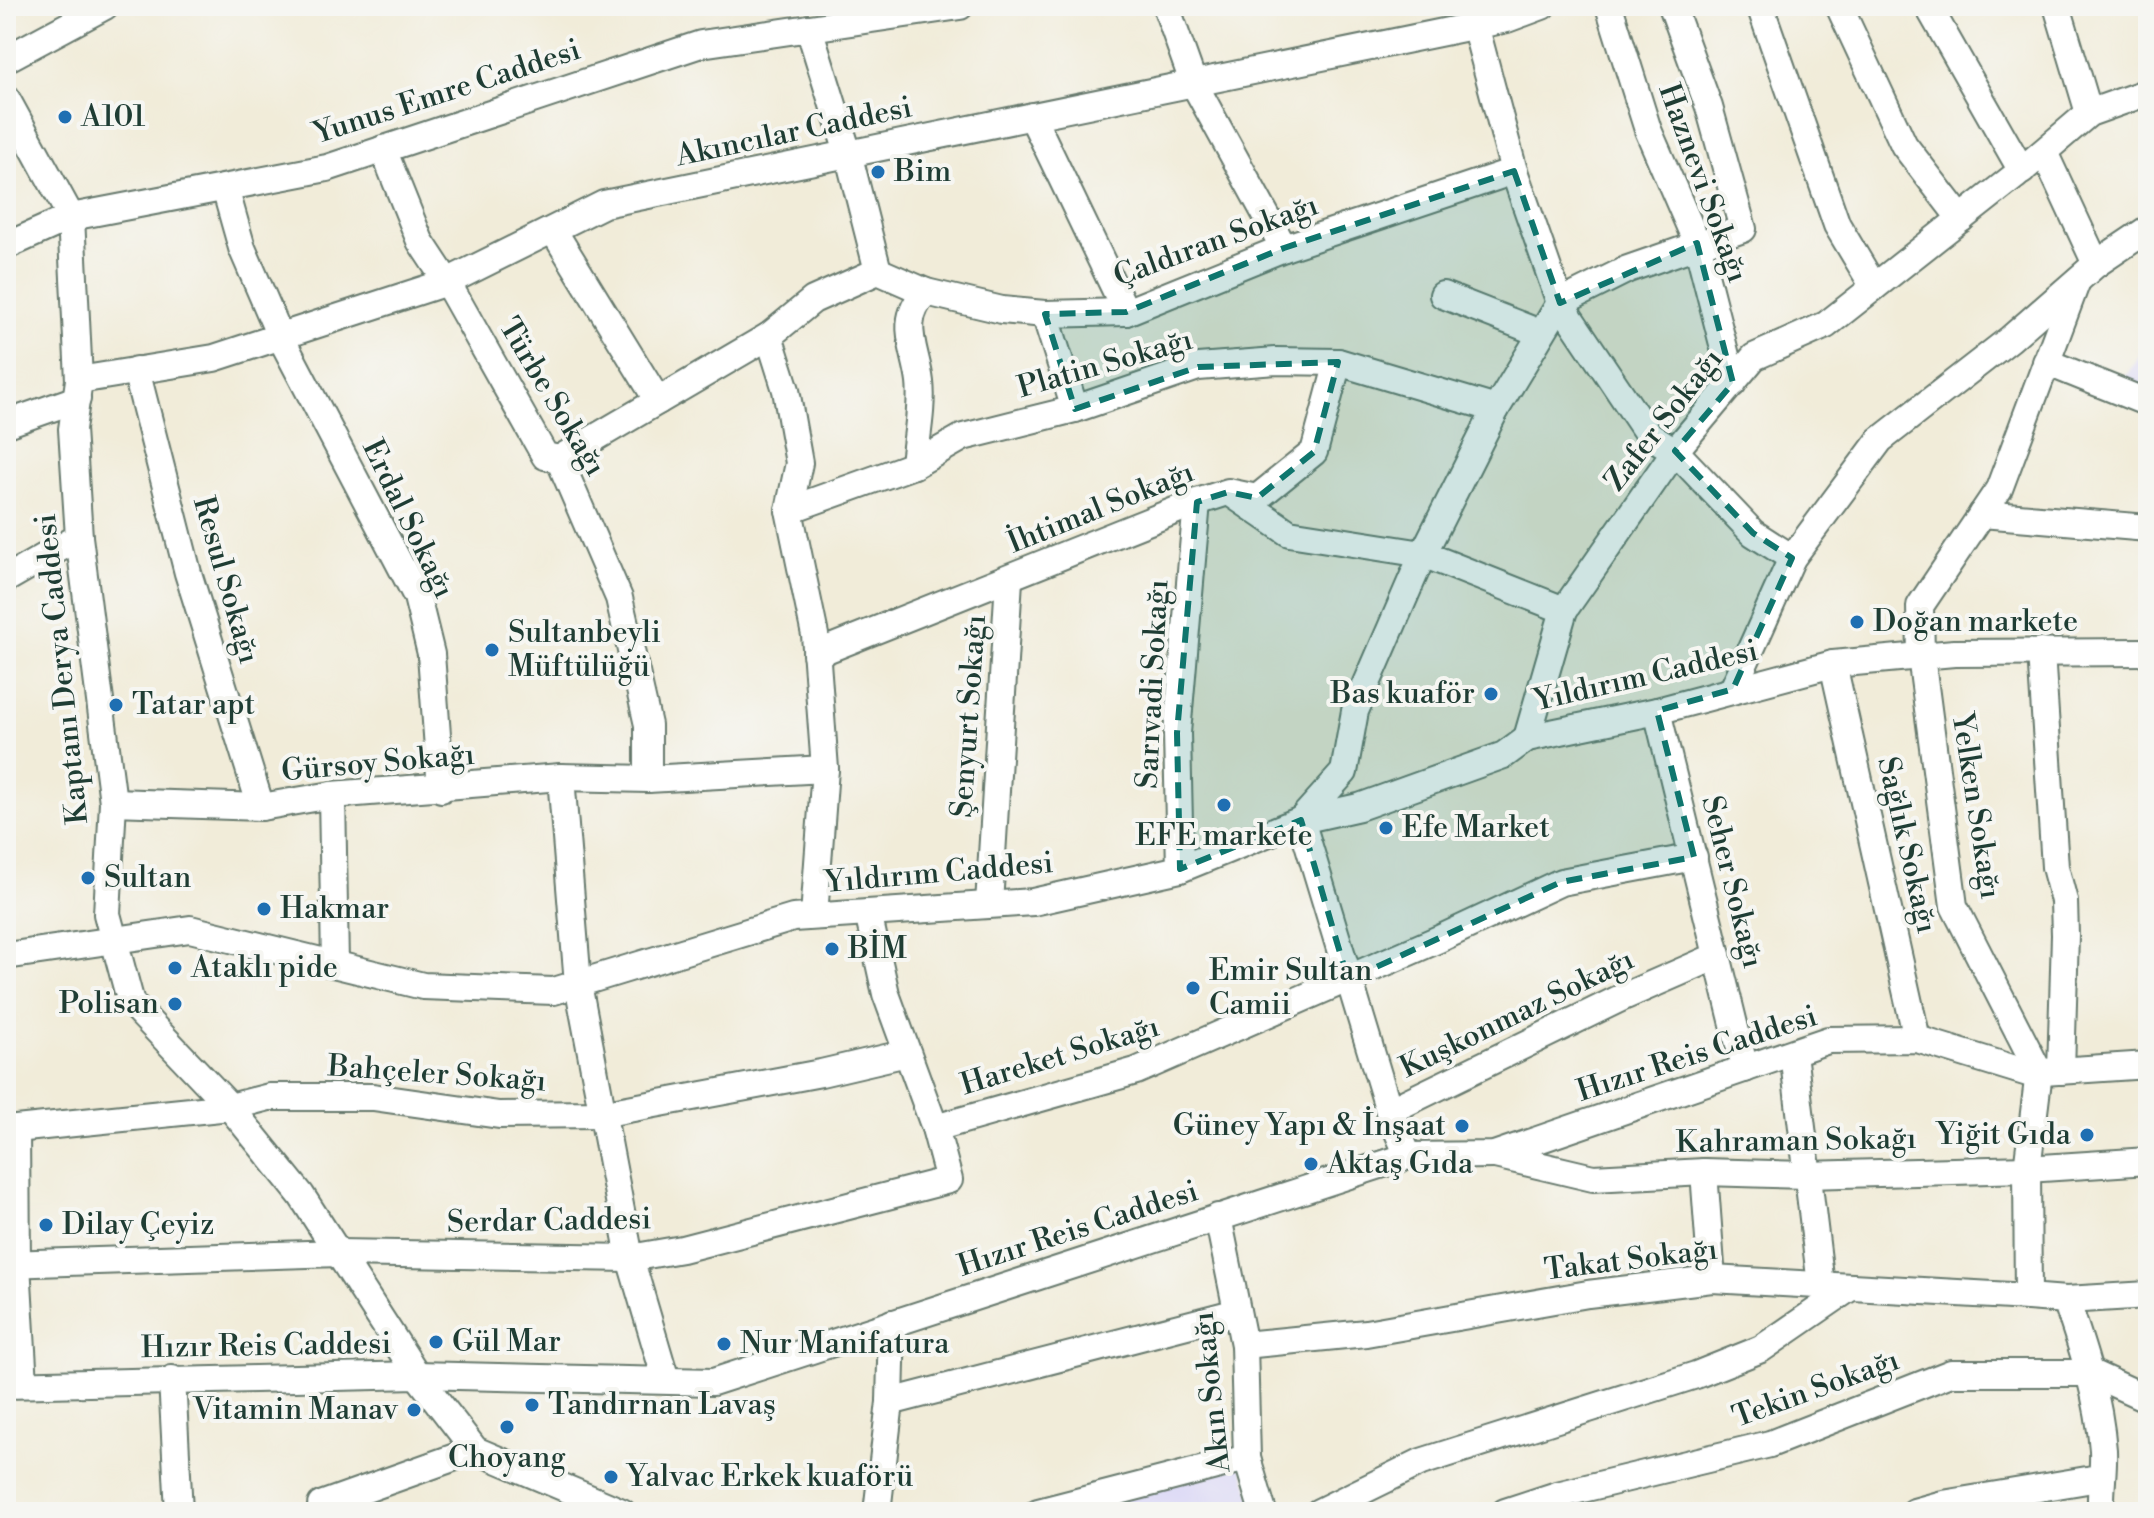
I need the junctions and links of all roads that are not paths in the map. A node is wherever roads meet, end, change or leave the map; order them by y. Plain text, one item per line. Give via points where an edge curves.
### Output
1 (105, 6) edge
2 (960, 6) edge
3 (1166, 6) edge
4 (1542, 6) edge
5 (1609, 6) edge
6 (1672, 6) edge
7 (1760, 6) edge
8 (1839, 6) edge
9 (1928, 6) edge
10 (2057, 6) edge
11 (858, 14) edge
12 (1472, 16) edge
13 (809, 28) junction
14 (6, 59) edge
15 (1193, 82) junction
16 (2148, 92) edge
17 (6, 98) edge
18 (2089, 113) junction
19 (1032, 116) junction
20 (383, 149) junction
21 (2044, 152) junction
22 (848, 153) junction
23 (1514, 171) junction
24 (2022, 171) junction
25 (225, 188) junction
26 (71, 217) junction
27 (1961, 219) junction
28 (2148, 229) edge
29 (553, 230) junction
30 (1697, 243) junction
31 (6, 246) edge
32 (1284, 248) junction
33 (878, 271) junction
34 (2086, 273) junction
35 (447, 282) junction
36 (1874, 287) junction
37 (926, 292) junction
38 (1443, 295) dead end
39 (1560, 303) junction
40 (1126, 312) junction
41 (1045, 314) junction
42 (1540, 333) junction
43 (280, 336) junction
44 (769, 336) junction
45 (1338, 362) junction
46 (2046, 362) junction
47 (136, 370) junction
48 (1733, 383) junction
49 (78, 390) junction
50 (658, 401) junction
51 (2148, 403) edge
52 (1075, 409) junction
53 (1496, 409) junction
54 (6, 424) edge
55 (1675, 451) junction
56 (559, 459) junction
57 (914, 465) junction
58 (1228, 492) junction
59 (1197, 502) junction
60 (789, 510) junction
61 (1982, 514) junction
62 (2148, 528) edge
63 (79, 537) junction
64 (1423, 554) junction
65 (1792, 558) junction
66 (6, 579) edge
67 (1009, 580) junction
68 (1564, 610) junction
69 (2041, 652) junction
70 (2148, 652) edge
71 (816, 654) junction
72 (1921, 656) junction
73 (1833, 664) junction
74 (1733, 689) junction
75 (1657, 711) junction
76 (1527, 738) junction
77 (825, 769) junction
78 (561, 777) junction
79 (648, 779) junction
80 (441, 789) junction
81 (332, 795) junction
82 (113, 802) junction
83 (261, 807) junction
84 (1301, 820) junction
85 (1694, 857) junction
86 (1180, 869) junction
87 (989, 904) junction
88 (868, 913) junction
89 (814, 916) junction
90 (112, 942) junction
91 (6, 956) edge
92 (1717, 956) junction
93 (335, 964) junction
94 (1348, 980) junction
95 (578, 984) junction
96 (1917, 1039) junction
97 (907, 1053) junction
98 (1793, 1053) junction
99 (2148, 1065) edge
100 (1745, 1069) junction
101 (2050, 1072) junction
102 (230, 1107) junction
103 (1389, 1111) junction
104 (601, 1114) junction
105 (935, 1128) junction
106 (11, 1130) edge
107 (1494, 1155) junction
108 (1408, 1156) junction
109 (2148, 1161) edge
110 (2027, 1169) junction
111 (1704, 1172) junction
112 (1806, 1175) junction
113 (1218, 1217) junction
114 (339, 1253) junction
115 (630, 1258) junction
116 (11, 1264) edge
117 (1712, 1279) junction
118 (1821, 1285) junction
119 (1851, 1287) junction
120 (2148, 1295) edge
121 (2028, 1297) junction
122 (2066, 1300) junction
123 (1237, 1312) junction
124 (892, 1323) junction
125 (1244, 1345) junction
126 (2091, 1373) junction
127 (417, 1375) junction
128 (172, 1379) junction
129 (666, 1380) junction
130 (15, 1385) edge
131 (2148, 1399) edge
132 (890, 1402) junction
133 (475, 1450) junction
134 (1247, 1458) junction
135 (2099, 1478) junction
136 (179, 1512) edge
137 (322, 1512) edge
138 (622, 1512) edge
139 (877, 1512) edge
140 (1038, 1512) edge
141 (1263, 1512) edge
142 (1319, 1512) edge
143 (1505, 1512) edge
144 (1914, 1512) edge
145 (2101, 1512) edge

1 - 14 street
2 - 11 street, Yunus Emre Caddesi
3 - 15 street
4 - 12 street, Akıncılar Caddesi
5 - 30 street, Haznevi Sokağı via 1648,130
6 - 30 street via 1709,107 1743,229
7 - 36 street via 1837,225
8 - 27 street via 1904,145
9 - 24 street
10 - 18 street
11 - 13 street, Yunus Emre Caddesi
12 - 15 street, Akıncılar Caddesi
12 - 23 street
13 - 20 street, Yunus Emre Caddesi via 701,44
13 - 22 street
15 - 19 street, Akıncılar Caddesi
15 - 32 street
16 - 18 street, Zafer Sokağı
17 - 26 street, Kaptanı Derya Caddesi
18 - 21 street, Zafer Sokağı
19 - 22 street, Akıncılar Caddesi
19 - 40 street
20 - 25 street, Yunus Emre Caddesi via 327,168
20 - 35 street, Türbe Sokağı via 420,241
21 - 24 street, Zafer Sokağı
21 - 34 street
22 - 29 street, Akıncılar Caddesi via 604,204
22 - 33 street
23 - 32 street, Çaldıran Sokağı
23 - 39 street
24 - 27 street, Zafer Sokağı
25 - 26 street, Yunus Emre Caddesi
25 - 43 street, Erdal Sokağı via 242,248
26 - 31 street, Yunus Emre Caddesi
26 - 49 street, Kaptanı Derya Caddesi
27 - 36 street, Zafer Sokağı
28 - 34 street
29 - 35 street, Akıncılar Caddesi
29 - 50 street
30 - 39 street
30 - 48 street, Haznevi Sokağı
32 - 40 street, Çaldıran Sokağı
33 - 37 street, Çaldıran Sokağı
33 - 44 street via 813,300
34 - 46 street, Yelken Sokağı
34 - 65 street via 1880,440
35 - 43 street, Akıncılar Caddesi
35 - 56 street, Türbe Sokağı via 545,456
36 - 48 street, Zafer Sokağı via 1826,325 1754,357
37 - 41 street, Çaldıran Sokağı
37 - 57 street via 913,305 910,337 920,383
38 - 42 street
39 - 42 street
39 - 55 street via 1648,434
40 - 41 street, Çaldıran Sokağı
41 - 52 street
42 - 53 street
43 - 47 street, Akıncılar Caddesi via 214,358
43 - 80 street, Erdal Sokağı via 417,597 431,654
44 - 50 street
44 - 60 street via 786,390 799,463
45 - 52 street, Platin Sokağı via 1198,367
45 - 53 street, Platin Sokağı
45 - 58 street, İhtimal Sokağı via 1314,452 1257,498
46 - 51 street
46 - 61 street, Yelken Sokağı via 1999,489
47 - 49 street, Akıncılar Caddesi
47 - 83 street, Resul Sokağı via 188,573
48 - 55 street, Zafer Sokağı
49 - 54 street, Akıncılar Caddesi
49 - 63 street, Kaptanı Derya Caddesi via 72,429
50 - 56 street
52 - 57 street, Platin Sokağı via 963,437
53 - 64 street
55 - 65 street via 1753,533
55 - 68 street, Zafer Sokağı
56 - 79 street, Türbe Sokağı via 619,598 648,725
57 - 60 street, Platin Sokağı
58 - 59 street, İhtimal Sokağı
58 - 64 street via 1289,533
59 - 67 street, İhtimal Sokağı
59 - 86 street, Sarıvadi Sokağı via 1177,733
60 - 71 street
61 - 62 street
61 - 72 street, Yelken Sokağı via 1920,606
63 - 66 street
63 - 82 street, Kaptanı Derya Caddesi
64 - 68 street
64 - 84 street via 1355,711 1344,772
65 - 74 street
67 - 71 street, İhtimal Sokağı
67 - 87 street, Şenyurt Sokağı
68 - 76 street, Zafer Sokağı
69 - 70 street, Yıldırım Caddesi
69 - 72 street, Yıldırım Caddesi
69 - 101 street via 2055,867 2064,901
71 - 77 street
72 - 73 street, Yıldırım Caddesi
72 - 101 street, Yelken Sokağı via 1954,906
73 - 74 street, Yıldırım Caddesi
73 - 96 street, Sağlık Sokağı
74 - 75 street, Yıldırım Caddesi
75 - 76 street, Yıldırım Caddesi
75 - 85 street, Seher Sokağı
76 - 84 street, Yıldırım Caddesi via 1504,755 1359,807
77 - 79 street, Gürsoy Sokağı
77 - 89 street
78 - 79 street, Gürsoy Sokağı
78 - 80 street, Gürsoy Sokağı
78 - 95 street
80 - 81 street, Gürsoy Sokağı
81 - 83 street, Gürsoy Sokağı
81 - 93 street
82 - 83 street, Gürsoy Sokağı
82 - 90 street, Kaptanı Derya Caddesi via 107,914
84 - 86 street, Yıldırım Caddesi
84 - 94 street
85 - 92 street, Seher Sokağı
85 - 94 street, Hareket Sokağı via 1561,882
86 - 87 street, Yıldırım Caddesi via 1033,902
87 - 88 street, Yıldırım Caddesi
88 - 89 street, Yıldırım Caddesi
88 - 97 street, Serdar Caddesi via 886,994
89 - 95 street, Yıldırım Caddesi
90 - 91 street, Yıldırım Caddesi
90 - 93 street, Yıldırım Caddesi via 190,929
90 - 102 street, Kaptanı Derya Caddesi via 131,1003
92 - 100 street, Seher Sokağı
92 - 103 street, Kuşkonmaz Sokağı
93 - 95 street, Yıldırım Caddesi via 423,986 554,991
94 - 103 street
94 - 105 street, Hareket Sokağı via 1136,1071
95 - 104 street
96 - 98 street, Hızır Reis Caddesi via 1828,1040
96 - 101 street, Hızır Reis Caddesi via 2028,1073
97 - 104 street, Bahçeler Sokağı
97 - 105 street, Serdar Caddesi
98 - 100 street, Hızır Reis Caddesi
98 - 112 street
99 - 101 street, Hızır Reis Caddesi
100 - 107 street, Hızır Reis Caddesi
101 - 110 street
102 - 104 street, Bahçeler Sokağı via 269,1097 373,1097 499,1115
102 - 106 street, Bahçeler Sokağı
102 - 114 street, Kaptanı Derya Caddesi via 301,1195
103 - 108 street, Kuşkonmaz Sokağı
104 - 115 street
105 - 115 street, Serdar Caddesi via 949,1180
106 - 116 street
107 - 108 street, Hızır Reis Caddesi
107 - 111 street, Kahraman Sokağı via 1593,1178
108 - 113 street, Hızır Reis Caddesi
109 - 110 street, Kahraman Sokağı
110 - 112 street, Kahraman Sokağı
110 - 121 street
111 - 112 street, Kahraman Sokağı
111 - 117 street
112 - 118 street
113 - 123 street, Akın Sokağı
113 - 124 street, Hızır Reis Caddesi
114 - 115 street, Serdar Caddesi
114 - 116 street, Serdar Caddesi
114 - 127 street, Kaptanı Derya Caddesi
115 - 129 street
116 - 130 street
117 - 118 street, Takat Sokağı
117 - 125 street, Takat Sokağı via 1588,1294 1366,1333
118 - 119 street, Takat Sokağı
119 - 121 street, Takat Sokağı
119 - 142 street via 1761,1349 1696,1375 1421,1462
120 - 122 street
121 - 122 street
122 - 126 street
123 - 125 street, Akın Sokağı
123 - 132 street
124 - 129 street, Hızır Reis Caddesi via 713,1382
124 - 132 street
125 - 134 street, Akın Sokağı
126 - 131 street, Tekin Sokağı
126 - 135 street via 2103,1453
126 - 143 street, Tekin Sokağı via 1951,1373 1770,1444
127 - 128 street, Hızır Reis Caddesi
127 - 129 street, Hızır Reis Caddesi
127 - 133 street, Kaptanı Derya Caddesi
128 - 130 street, Hızır Reis Caddesi
128 - 136 street
132 - 139 street
133 - 137 street via 321,1505
133 - 138 street, Kaptanı Derya Caddesi
134 - 140 street
134 - 141 street, Akın Sokağı
135 - 144 street
135 - 145 street

